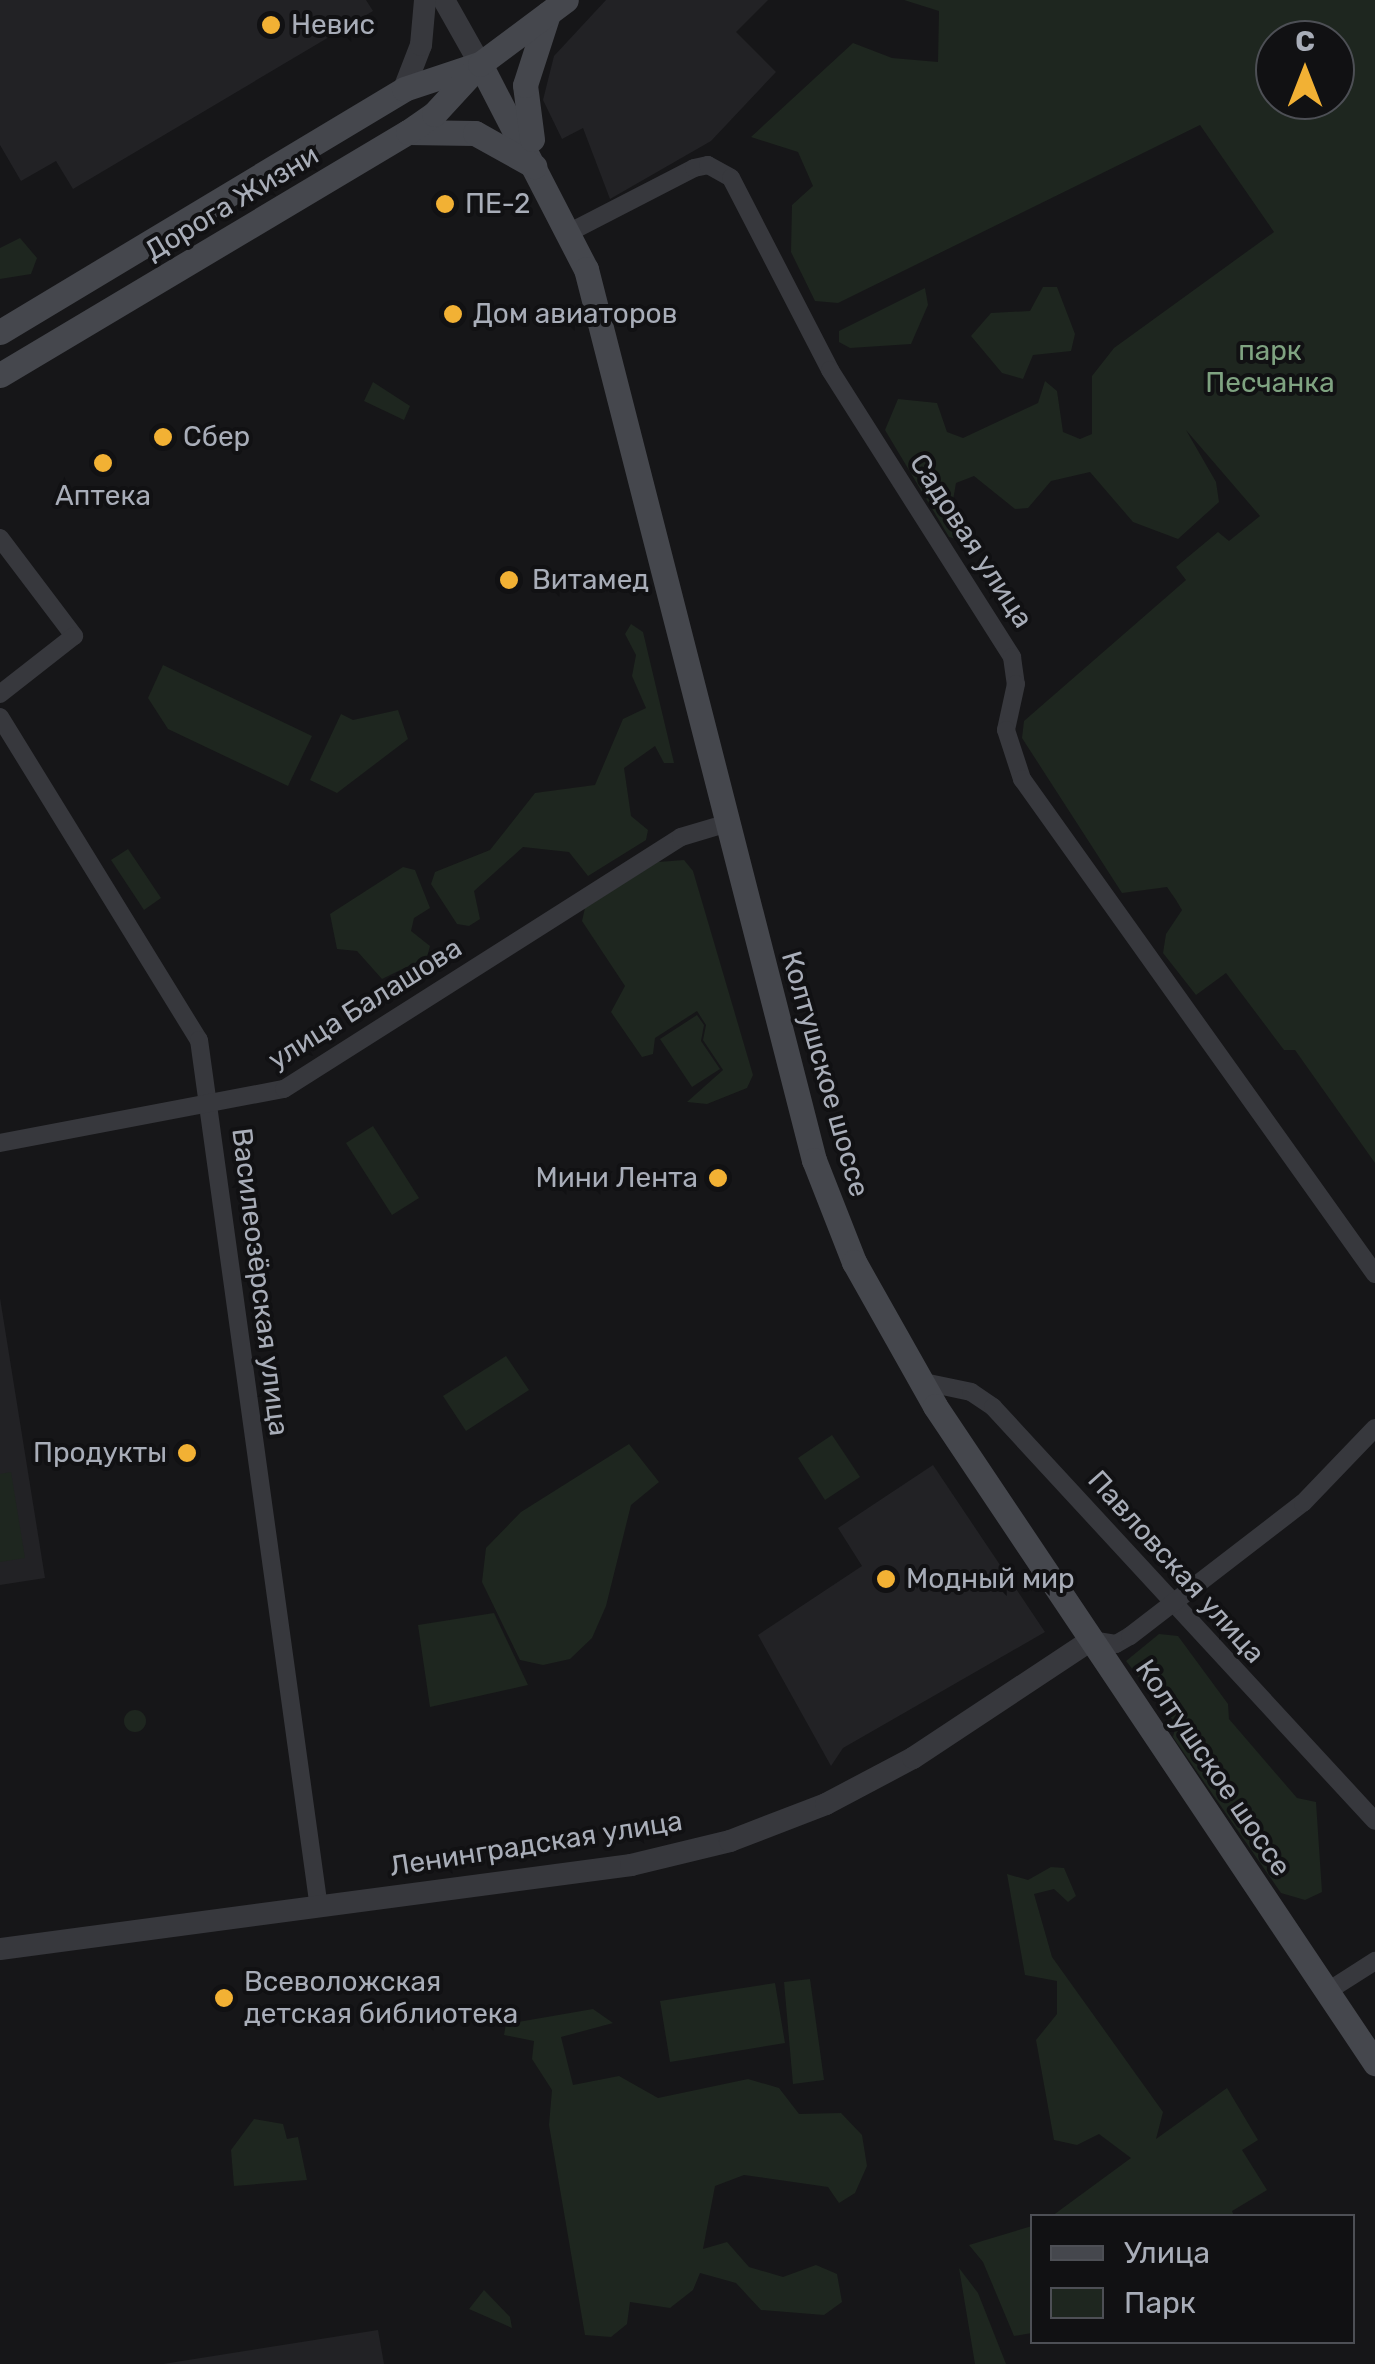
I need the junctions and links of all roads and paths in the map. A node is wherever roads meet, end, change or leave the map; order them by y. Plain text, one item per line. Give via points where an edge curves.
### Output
1 (425, 0) edge
2 (444, 0) edge
3 (558, 6) edge
4 (480, 64) junction
5 (404, 90) junction
6 (408, 132) junction
7 (539, 168) junction
8 (572, 231) junction
9 (0, 332) edge
10 (0, 376) edge
11 (0, 538) edge
12 (0, 694) edge
13 (0, 717) edge
14 (725, 824) junction
15 (210, 1106) junction
16 (0, 1143) edge
17 (1375, 1274) edge
18 (919, 1381) junction
19 (1375, 1428) edge
20 (1171, 1606) junction
21 (1090, 1640) junction
22 (1375, 1821) edge
23 (320, 1908) junction
24 (0, 1948) edge
25 (1375, 1961) edge
26 (1328, 1991) junction
27 (1375, 2063) edge

1 - 5 street via 421,45
2 - 4 street, Колтушское шоссе
3 - 4 main road, Дорога Жизни
3 - 7 main road via 524,84
4 - 5 main road, Дорога Жизни
4 - 6 main road, Дорога Жизни
4 - 7 main road, Колтушское шоссе
5 - 9 main road, Дорога Жизни
6 - 7 main road via 475,133
6 - 10 main road, Дорога Жизни
7 - 8 main road, Колтушское шоссе
8 - 14 main road, Колтушское шоссе via 622,402
8 - 17 street, Садовая улица via 694,168 708,165 731,178 830,370 1012,657 1016,684 1006,730 1022,779
11 - 12 street via 74,636
13 - 15 street, Василеозёрская улица via 191,1019
14 - 15 street, улица Балашова via 682,837 284,1089
14 - 18 main road, Колтушское шоссе via 824,1192 890,1336
15 - 16 street, улица Балашова
15 - 23 street, Василеозёрская улица
18 - 20 street, Павловская улица via 971,1392 993,1406
18 - 21 main road, Колтушское шоссе
19 - 20 street via 1304,1503
20 - 21 street via 1116,1644
20 - 22 street, Павловская улица
21 - 23 street, Ленинградская улица via 913,1758 826,1804 730,1841 631,1865
21 - 26 main road, Колтушское шоссе
23 - 24 street, Ленинградская улица
25 - 26 street
26 - 27 main road, Колтушское шоссе

